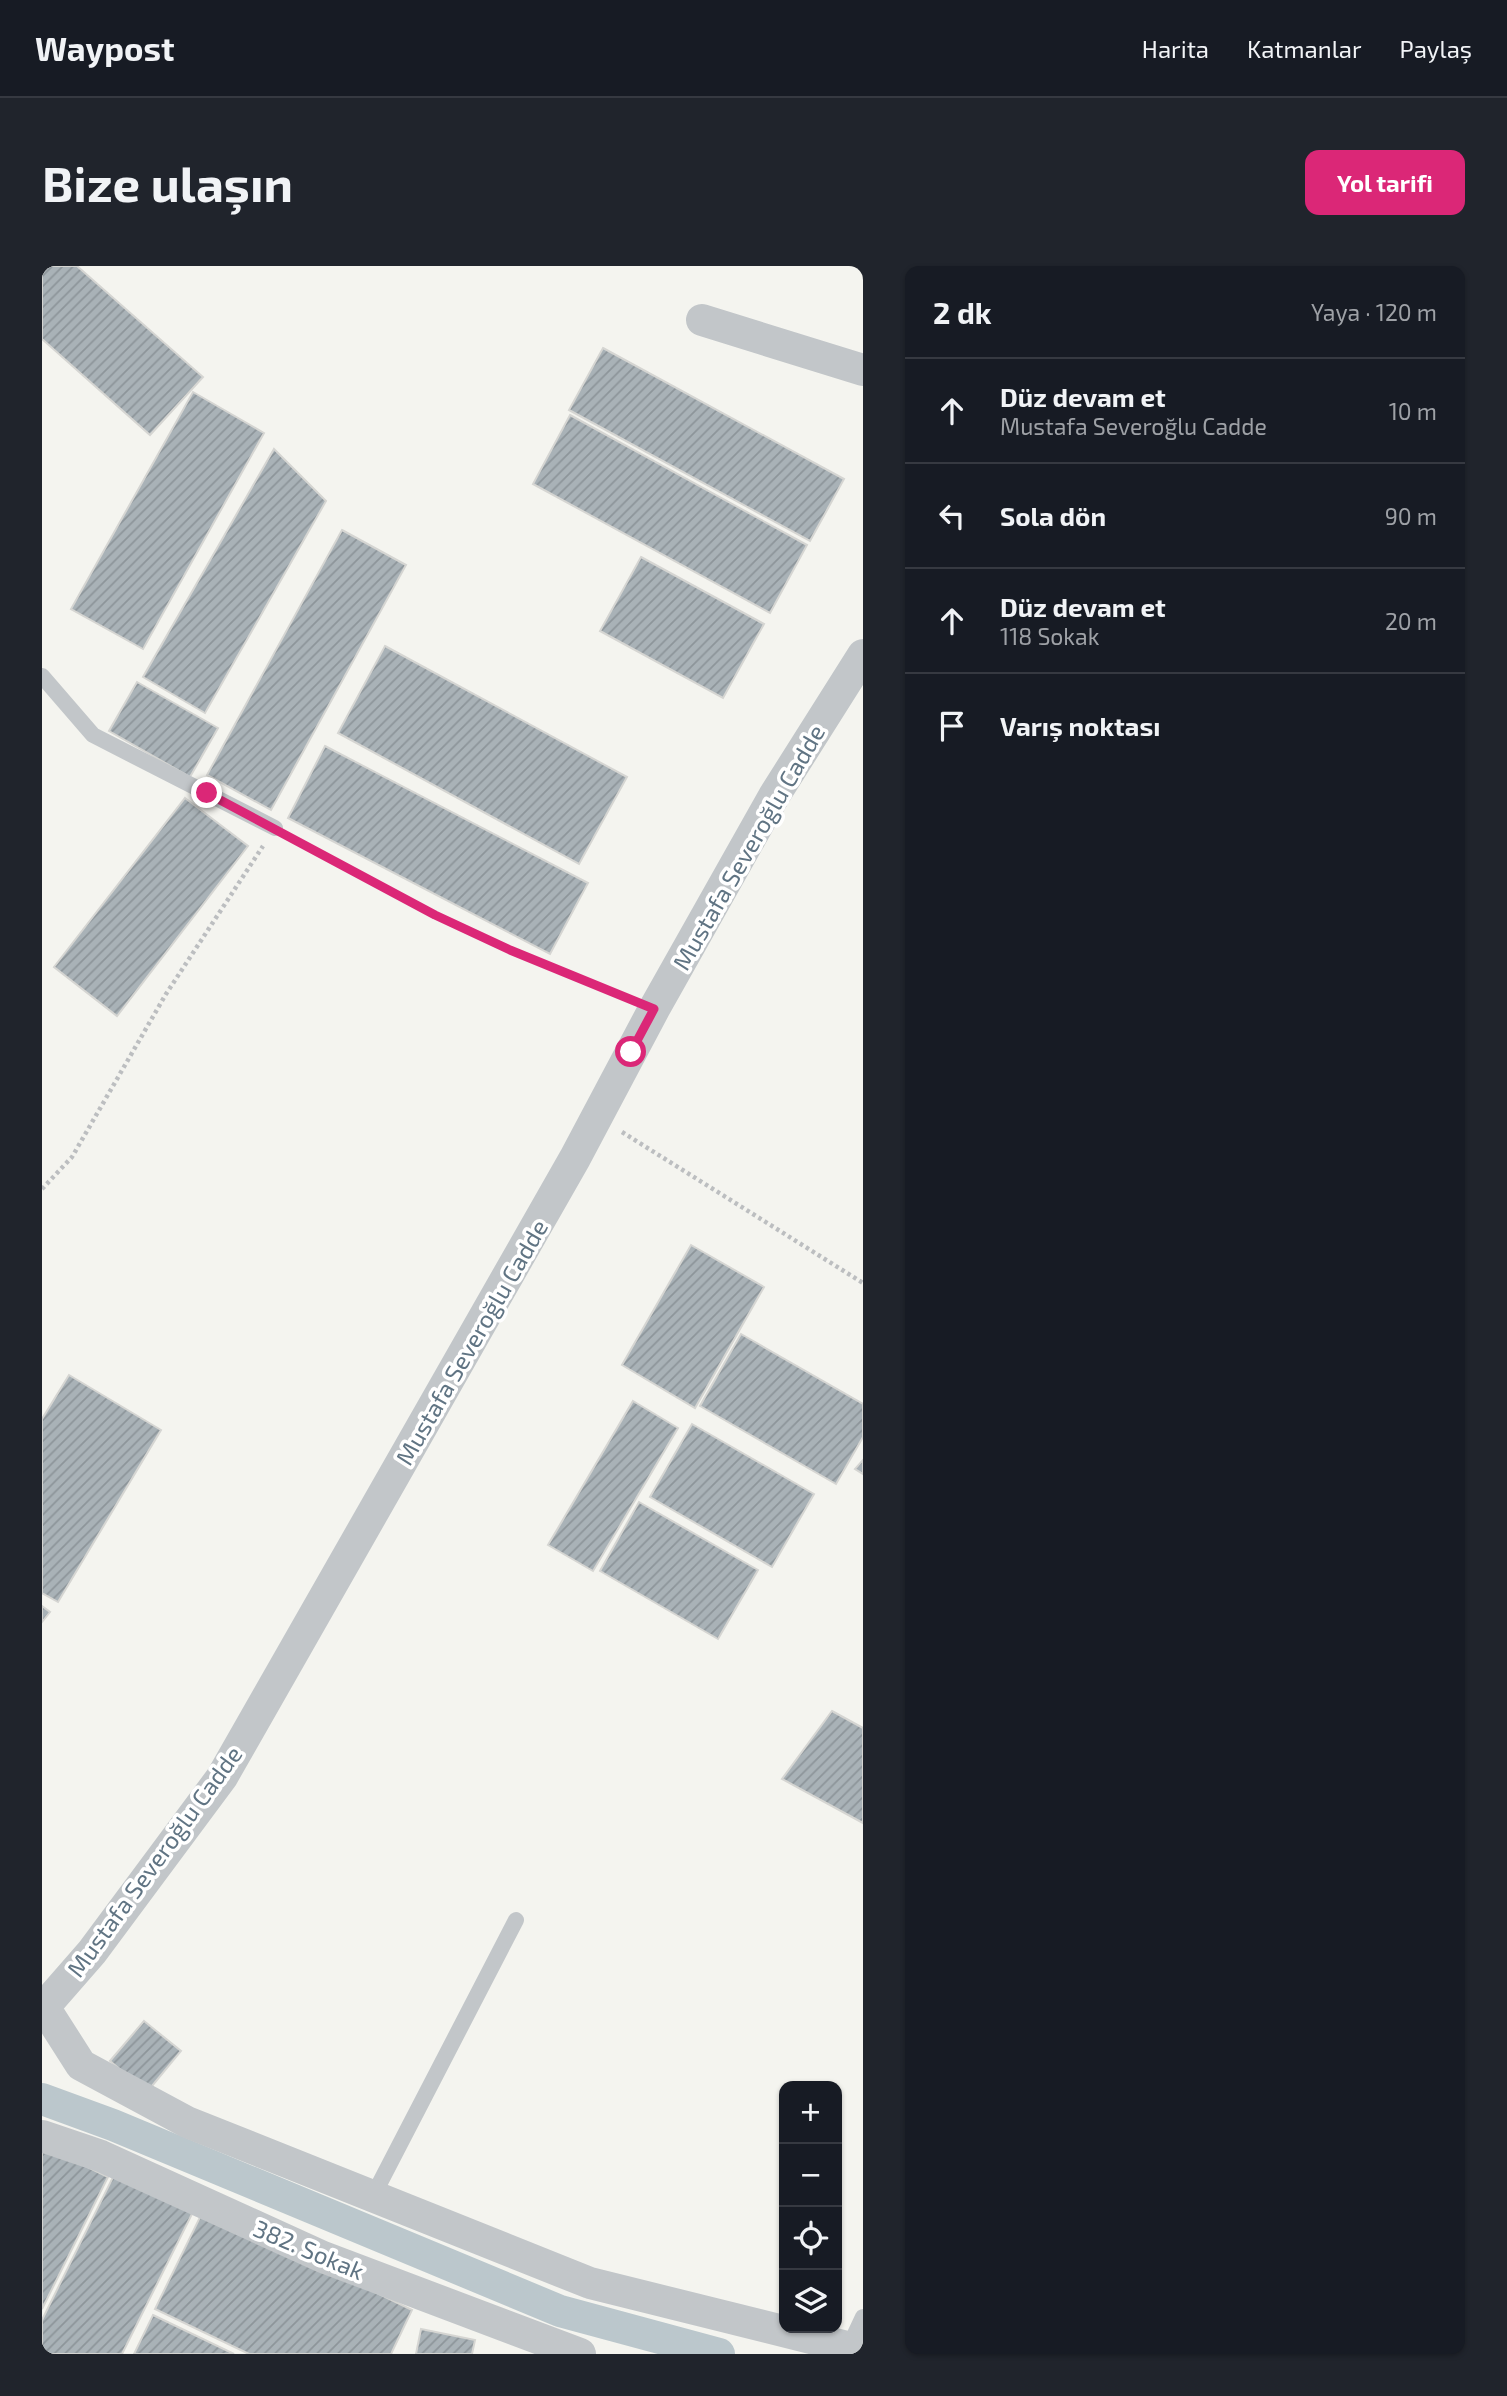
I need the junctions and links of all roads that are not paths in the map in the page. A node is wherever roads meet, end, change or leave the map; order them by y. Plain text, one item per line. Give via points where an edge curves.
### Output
1 (702, 320) dead end
2 (863, 370) edge
3 (863, 655) edge
4 (42, 676) edge
5 (275, 828) road end
6 (516, 1920) dead end
7 (43, 2006) edge
8 (42, 2136) edge
9 (372, 2198) junction
10 (863, 2317) edge
11 (855, 2350) edge
12 (580, 2354) edge

1 - 2 street
3 - 7 street, Mustafa Severoğlu Cadde via 774,796 222,1777 92,1952
4 - 5 lane via 93,736
6 - 9 lane
7 - 9 street via 81,2065 187,2122
8 - 12 street, 382. Sokak via 101,2156 323,2258
9 - 11 street via 590,2283
10 - 11 lane

